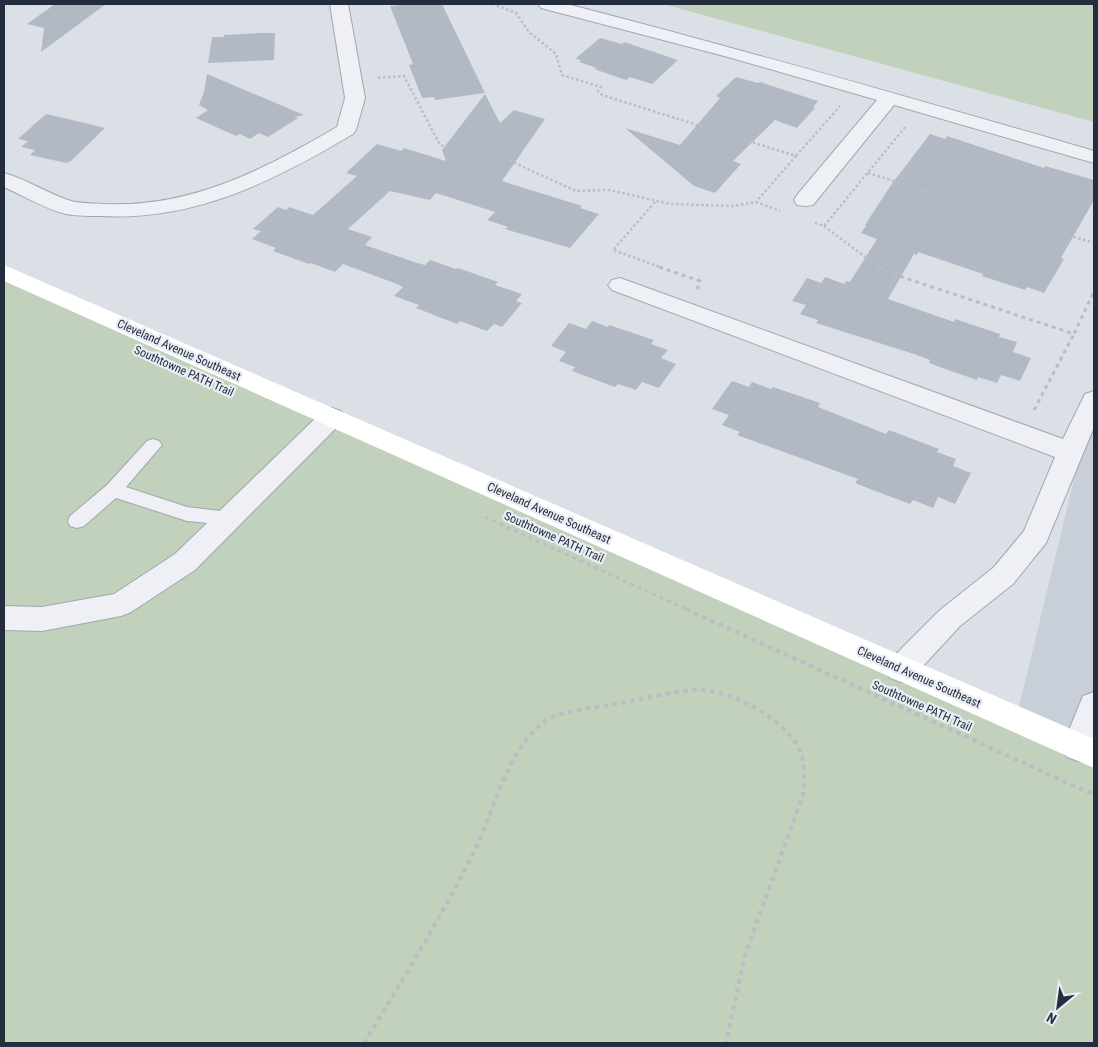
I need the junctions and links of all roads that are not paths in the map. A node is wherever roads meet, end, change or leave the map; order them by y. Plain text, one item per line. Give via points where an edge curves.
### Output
1 (339, 4) edge
2 (547, 4) edge
3 (890, 97) junction
4 (1094, 157) edge
5 (4, 180) edge
6 (799, 207) road end
7 (4, 272) edge
8 (620, 285) dead end
9 (1094, 400) edge
10 (332, 417) junction
11 (153, 445) dead end
12 (1070, 452) junction
13 (113, 490) junction
14 (230, 518) junction
15 (77, 521) dead end
16 (4, 618) edge
17 (901, 669) junction
18 (1094, 705) edge
19 (1086, 751) edge

1 - 5 street via 355,98 346,130 293,160 213,196 123,211 68,208
2 - 3 street
3 - 4 street
3 - 6 street
7 - 10 main road, Cleveland Avenue Southeast
8 - 12 street
9 - 12 street
10 - 14 street
10 - 17 main road, Cleveland Avenue Southeast
11 - 13 lane
12 - 17 street via 1036,536 1003,576 942,626
13 - 14 lane via 187,514
13 - 15 lane
14 - 16 street via 185,562 121,604 42,619
17 - 19 main road, Cleveland Avenue Southeast
18 - 19 street

